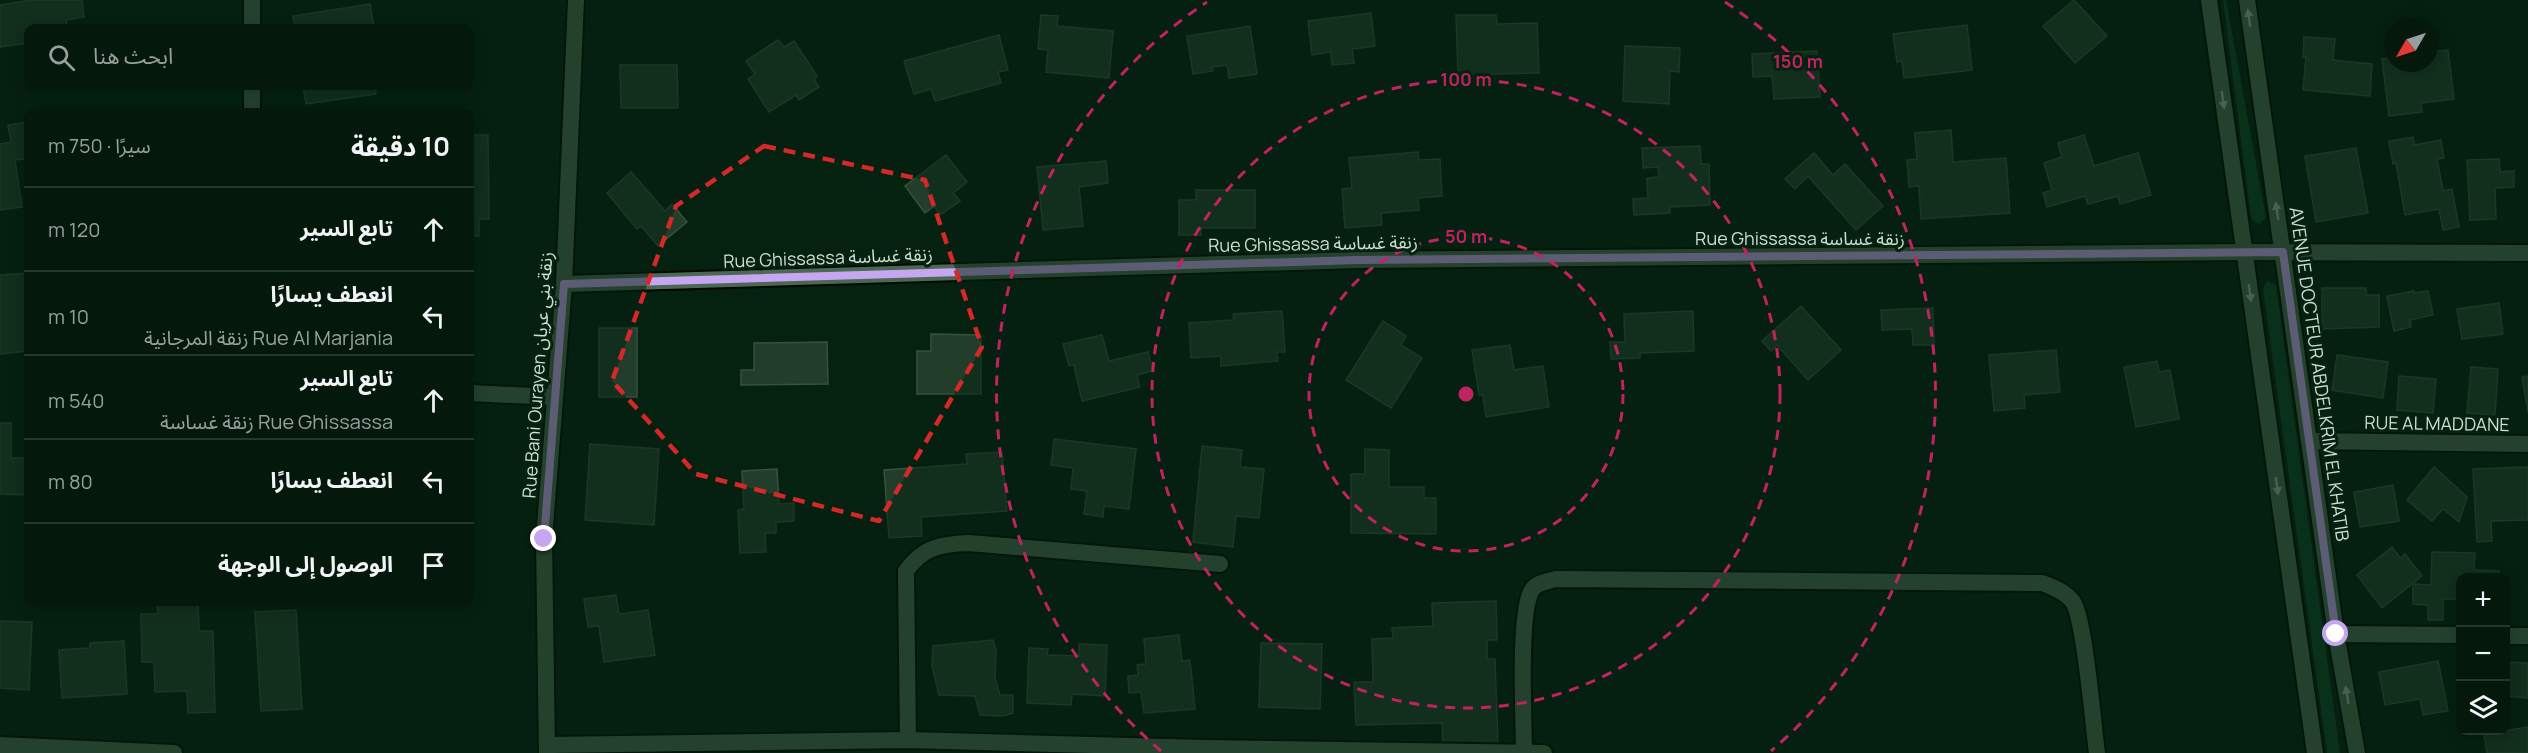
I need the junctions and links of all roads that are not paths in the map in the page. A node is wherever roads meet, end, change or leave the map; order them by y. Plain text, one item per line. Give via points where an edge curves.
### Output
1 (252, 0) edge
2 (576, 0) edge
3 (2210, 0) edge
4 (2247, 0) edge
5 (252, 24) edge
6 (252, 90) edge
7 (252, 108) edge
8 (2244, 252) junction
9 (2283, 252) junction
10 (2528, 253) edge
11 (564, 284) junction
12 (474, 393) edge
13 (554, 398) junction
14 (2310, 441) junction
15 (2528, 444) edge
16 (1220, 564) dead end
17 (2336, 634) junction
18 (2456, 635) edge
19 (2510, 636) edge
20 (2528, 636) edge
21 (908, 740) junction
22 (0, 745) edge
23 (889, 747) edge
24 (547, 749) edge
25 (1205, 751) edge
26 (1524, 752) edge
27 (174, 753) edge
28 (1544, 753) edge
29 (2097, 753) edge
30 (2315, 753) edge
31 (2357, 753) edge

1 - 5 street
2 - 11 street, Rue Bani Ourayen زنقة بني عريان
3 -> 8 street
9 -> 4 street, AVENUE DOCTEUR ABDELKRIM EL KHATIB
6 - 7 street
8 - 9 street, Rue Ghissassa زنقة غساسة
8 - 11 street, Rue Ghissassa زنقة غساسة via 1357,260
8 -> 30 street
9 - 10 street, Rue Ghissassa زنقة غساسة
9 - 14 street, AVENUE DOCTEUR ABDELKRIM EL KHATIB
11 - 13 street, Rue Bani Ourayen زنقة بني عريان
12 - 13 street
13 - 24 street, Rue Bani Ourayen زنقة بني عريان via 544,539
14 - 15 street, RUE AL MADDANE
14 - 17 street, AVENUE DOCTEUR ABDELKRIM EL KHATIB
16 - 21 street via 969,543 942,544 926,550 906,571
17 - 18 street
31 -> 17 street, AVENUE DOCTEUR ABDELKRIM EL KHATIB
19 - 20 street
21 - 23 street
21 - 25 street
22 - 27 street
23 - 24 street
25 - 26 street
26 - 28 street
26 - 29 street via 1524,612 1532,589 1556,579 2042,583 2073,602 2081,626

